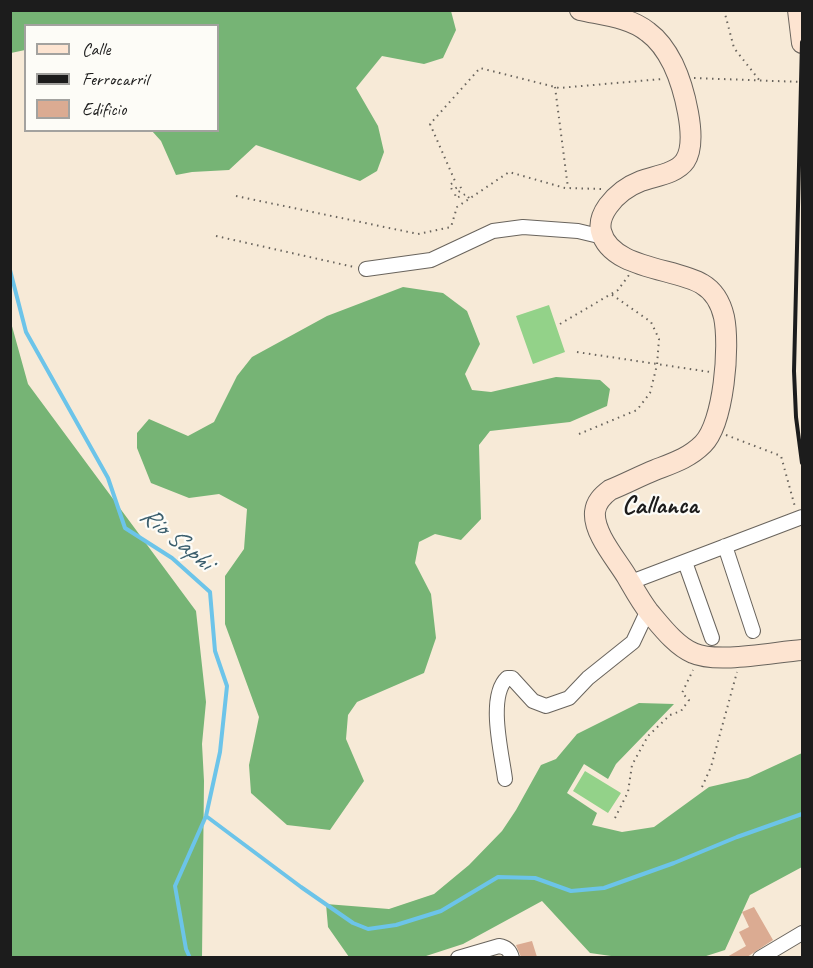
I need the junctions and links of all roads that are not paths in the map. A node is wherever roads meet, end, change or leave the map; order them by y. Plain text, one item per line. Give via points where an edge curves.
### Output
1 (580, 10) edge
2 (798, 10) edge
3 (802, 43) edge
4 (603, 237) junction
5 (366, 269) road end
6 (800, 518) edge
7 (725, 546) junction
8 (685, 562) junction
9 (630, 582) junction
10 (648, 610) junction
11 (753, 631) dead end
12 (712, 638) dead end
13 (802, 650) edge
14 (505, 779) dead end
15 (802, 933) edge
16 (458, 957) edge
17 (512, 957) edge
18 (760, 957) edge

1 - 4 main road via 631,22 656,39 669,57 690,127 690,148 681,165 639,182 612,201 604,211 600,227
2 - 3 main road
4 - 5 street via 523,227 493,231 430,260
4 - 9 main road via 615,250 638,263 702,284 720,304 724,318 724,388 705,442 676,463 600,497 596,523
6 - 7 street
7 - 8 street
7 - 11 street
8 - 9 street
8 - 12 street
9 - 10 main road
10 - 13 main road via 672,637 700,656
10 - 14 street via 633,642 569,698 546,706 533,701 512,678 503,682 496,715
15 - 18 street
16 - 17 street via 505,946

